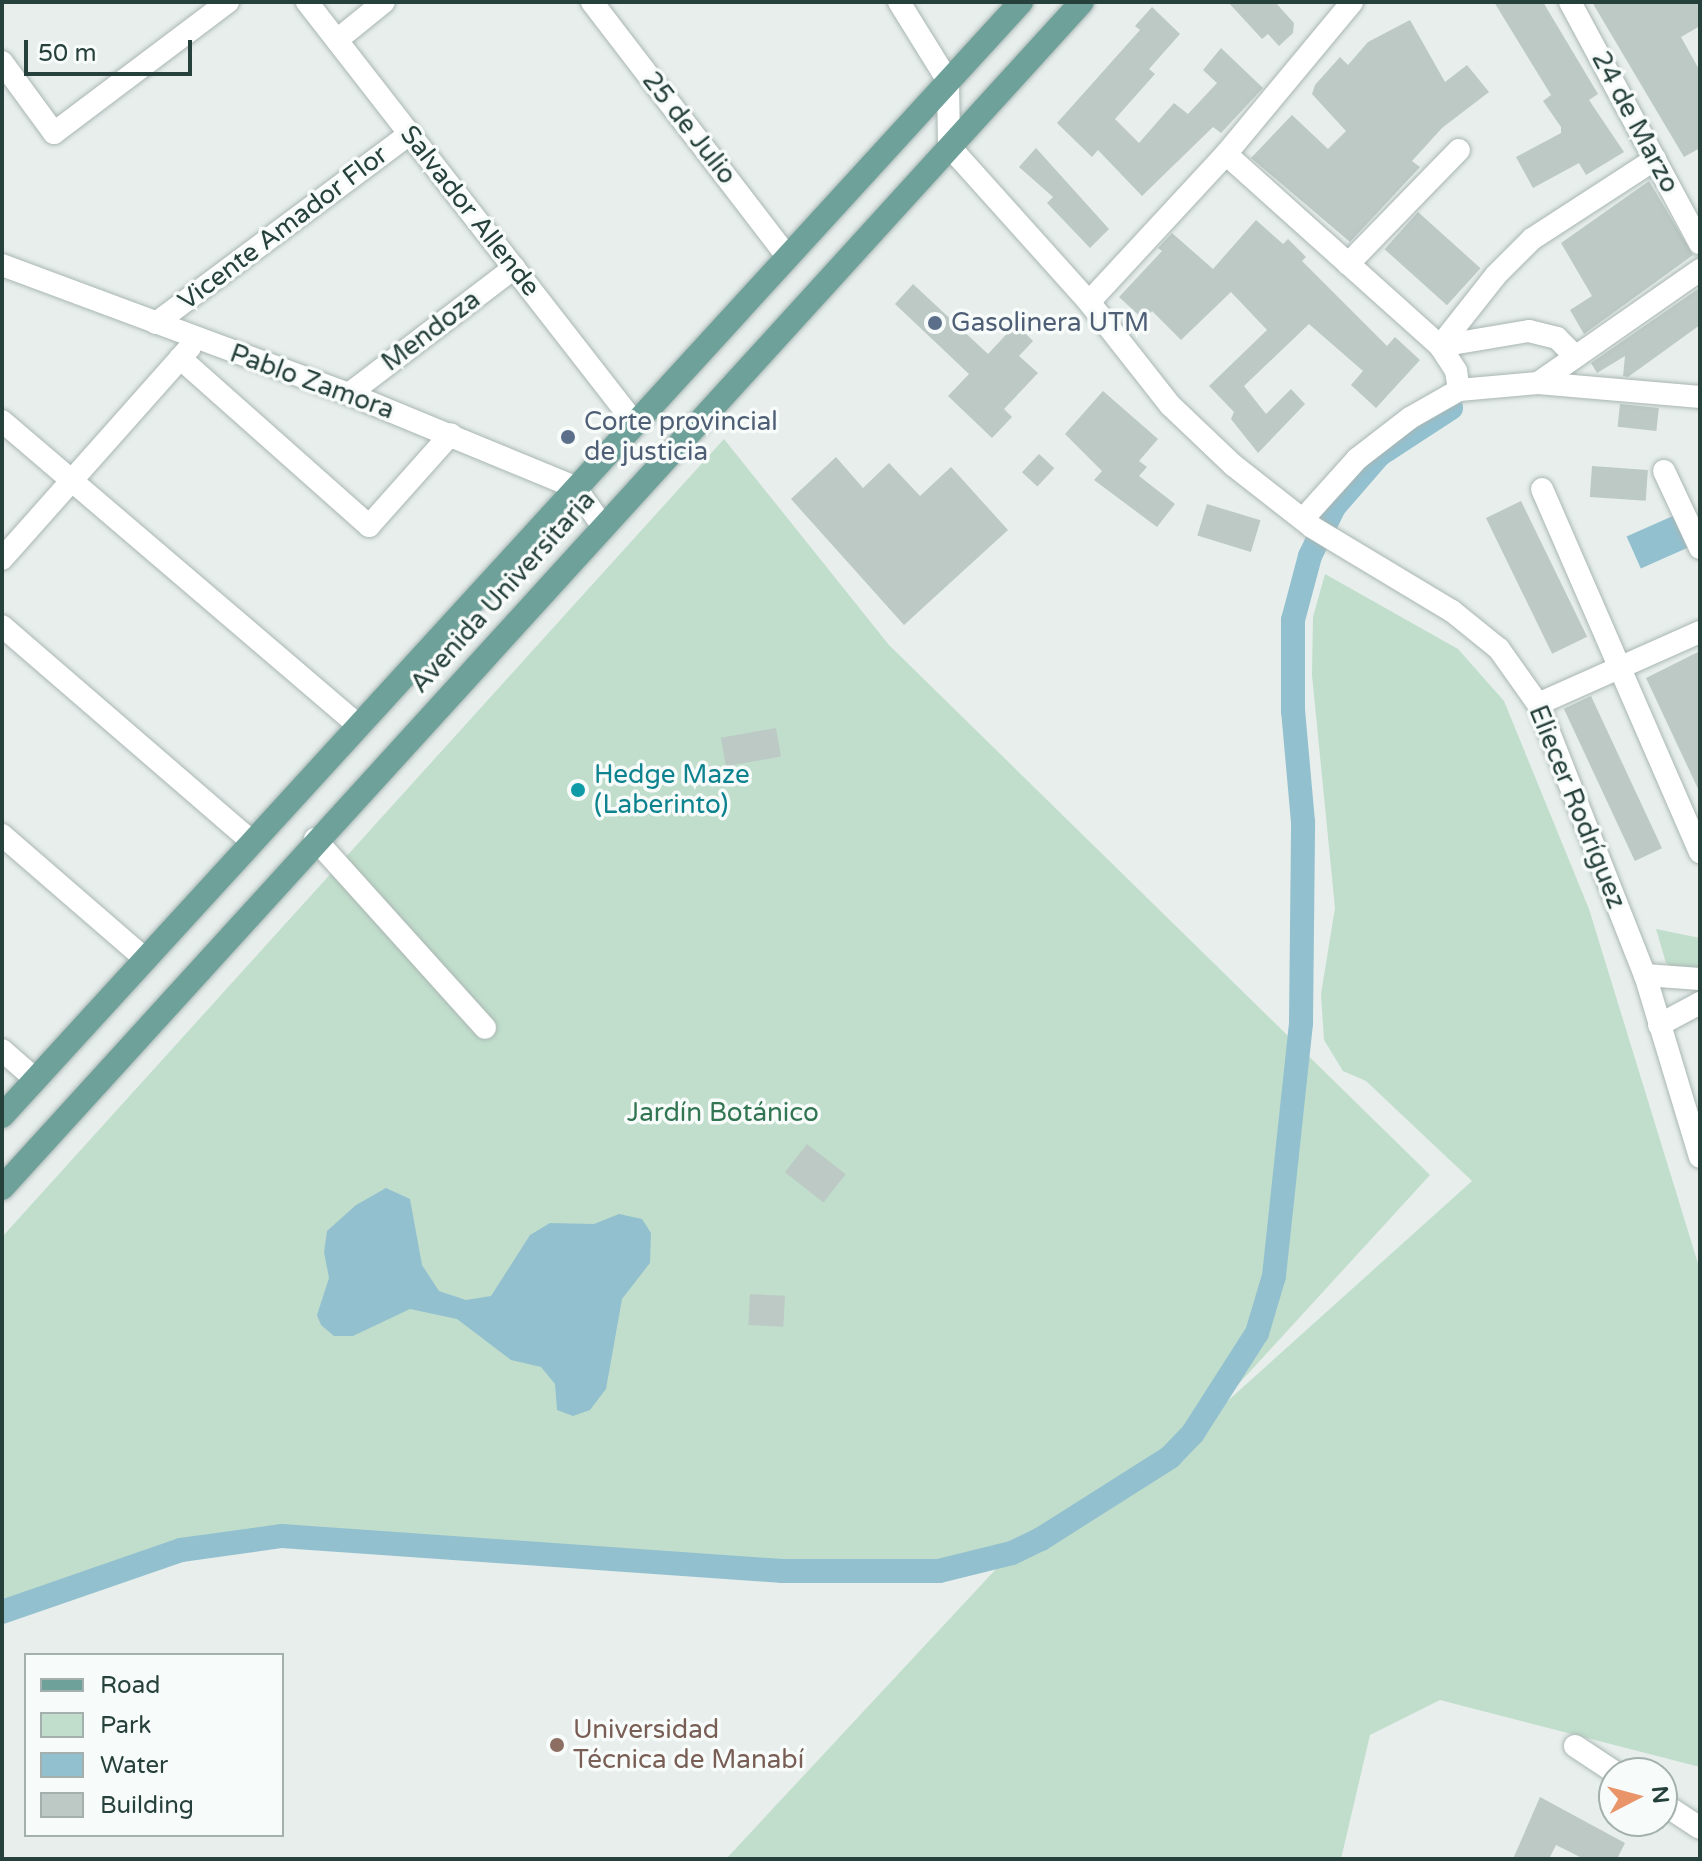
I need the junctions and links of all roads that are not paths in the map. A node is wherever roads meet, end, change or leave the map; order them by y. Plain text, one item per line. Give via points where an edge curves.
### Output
1 (228, 2) edge
2 (307, 2) edge
3 (384, 2) edge
4 (592, 2) edge
5 (899, 2) edge
6 (1021, 2) edge
7 (1082, 2) edge
8 (1352, 2) edge
9 (1570, 2) edge
10 (337, 40) junction
11 (2, 62) edge
12 (948, 81) junction
13 (410, 134) junction
14 (949, 146) junction
15 (1459, 150) dead end
16 (1226, 154) junction
17 (1655, 159) junction
18 (1700, 243) edge
19 (786, 255) junction
20 (1348, 264) junction
21 (2, 265) edge
22 (514, 268) junction
23 (1700, 270) edge
24 (1089, 302) junction
25 (156, 323) junction
26 (197, 339) junction
27 (1440, 346) junction
28 (1573, 354) junction
29 (180, 358) junction
30 (1538, 383) junction
31 (1459, 390) junction
32 (349, 394) junction
33 (1700, 397) edge
34 (2, 421) edge
35 (633, 421) junction
36 (451, 434) junction
37 (1664, 471) dead end
38 (71, 480) junction
39 (575, 487) junction
40 (1542, 489) dead end
41 (1308, 523) junction
42 (602, 525) junction
43 (1700, 548) edge
44 (2, 559) edge
45 (2, 626) edge
46 (1700, 632) edge
47 (1619, 671) junction
48 (1538, 704) junction
49 (357, 724) junction
50 (2, 835) edge
51 (315, 839) junction
52 (250, 840) junction
53 (1700, 852) edge
54 (144, 958) junction
55 (1645, 975) junction
56 (1700, 979) edge
57 (1700, 1003) edge
58 (1659, 1025) junction
59 (485, 1028) dead end
60 (2, 1050) edge
61 (35, 1079) junction
62 (2, 1116) edge
63 (1700, 1157) edge
64 (2, 1188) edge
65 (1575, 1746) dead end
66 (1598, 1761) edge
67 (1678, 1814) edge
68 (1700, 1828) edge

1 - 11 street via 54,133
2 - 10 street, Salvador Allende
3 - 10 street
4 - 19 street, 25 de Julio
5 - 12 street
6 - 12 main road, Avenida Universitaria
7 - 14 main road, Avenida Universitaria
8 - 16 street
9 - 17 street, 24 de Marzo
10 - 13 street, Salvador Allende
12 - 14 street
12 - 19 main road, Avenida Universitaria
13 - 22 street, Salvador Allende
13 - 25 street, Vicente Amador Flor
14 - 24 street, Eliecer Rodríguez
14 - 42 main road, Avenida Universitaria
15 - 20 street
16 - 20 street
16 - 24 street
17 - 18 street, 24 de Marzo
17 - 27 street via 1532,239
19 - 35 main road, Avenida Universitaria
20 - 27 street
21 - 25 street, Pablo Zamora
22 - 32 street, Mendoza
22 - 35 street, Salvador Allende
23 - 28 street
24 - 41 street, Eliecer Rodríguez via 1179,414 1233,465
25 - 26 street, Pablo Zamora
26 - 29 street
26 - 32 street, Pablo Zamora
27 - 28 street via 1529,331 1557,338
27 - 31 street via 1456,371
28 - 30 street
29 - 36 street via 369,526
29 - 38 street
30 - 31 street
30 - 33 street
31 - 41 street via 1410,418 1357,459
32 - 36 street, Pablo Zamora
34 - 38 street
35 - 39 main road, Avenida Universitaria
36 - 39 street, Pablo Zamora
37 - 43 street
38 - 44 street
38 - 49 street
39 - 42 street
39 - 49 main road, Avenida Universitaria
40 - 47 street
41 - 48 street, Eliecer Rodríguez via 1452,611 1499,649
42 - 51 main road, Avenida Universitaria
45 - 52 street
46 - 47 street
47 - 48 street
47 - 53 street
48 - 55 street, Eliecer Rodríguez
49 - 52 main road, Avenida Universitaria
50 - 54 street
51 - 59 street
51 - 64 main road, Avenida Universitaria
52 - 54 main road, Avenida Universitaria
54 - 61 main road, Avenida Universitaria
55 - 56 street
55 - 58 street, Eliecer Rodríguez
57 - 58 street
58 - 63 street, Eliecer Rodríguez
60 - 61 street
61 - 62 main road, Avenida Universitaria
65 - 66 street
67 - 68 street

